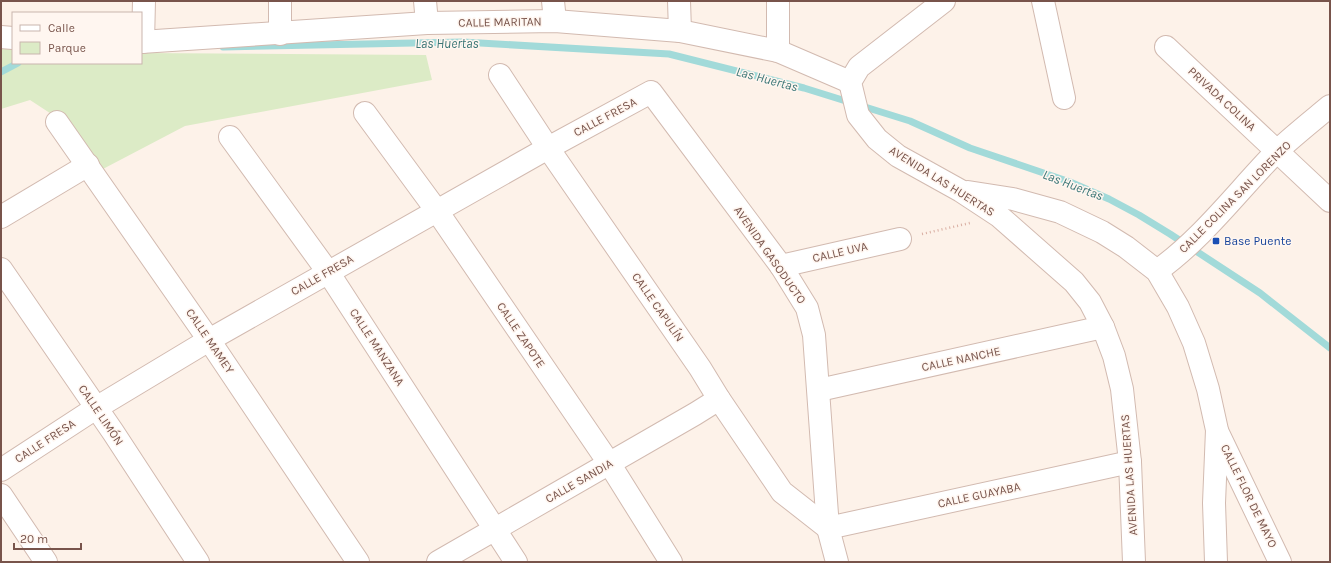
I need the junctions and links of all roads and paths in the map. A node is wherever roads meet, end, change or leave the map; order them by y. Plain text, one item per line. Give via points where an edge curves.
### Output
1 (144, 1) edge
2 (280, 1) edge
3 (425, 1) edge
4 (679, 1) edge
5 (778, 1) edge
6 (944, 1) edge
7 (1043, 1) edge
8 (554, 11) edge
9 (427, 23) junction
10 (680, 31) junction
11 (280, 34) junction
12 (1, 37) edge
13 (12, 38) edge
14 (142, 42) edge
15 (1166, 47) dead end
16 (778, 51) junction
17 (500, 74) dead end
18 (851, 85) junction
19 (651, 92) joint
20 (1064, 98) dead end
21 (1330, 106) edge
22 (365, 113) dead end
23 (57, 122) dead end
24 (230, 136) dead end
25 (548, 148) junction
26 (1278, 151) junction
27 (88, 165) junction
28 (961, 191) junction
29 (1330, 201) edge
30 (437, 212) junction
31 (1, 216) edge
32 (999, 216) junction
33 (900, 239) joint
34 (781, 266) junction
35 (1163, 266) junction
36 (1, 269) edge
37 (328, 272) junction
38 (1103, 327) junction
39 (209, 340) junction
40 (819, 390) junction
41 (719, 399) junction
42 (96, 408) junction
43 (1217, 430) junction
44 (1130, 462) junction
45 (609, 464) junction
46 (1, 470) edge
47 (1, 495) edge
48 (828, 528) junction
49 (495, 529) junction
50 (46, 562) edge
51 (198, 562) edge
52 (358, 562) edge
53 (438, 562) edge
54 (516, 562) edge
55 (671, 562) edge
56 (837, 562) edge
57 (1134, 562) edge
58 (1216, 562) edge
59 (1280, 562) edge

1 - 14 street
2 - 11 street
3 - 9 street
4 - 10 street
5 - 16 street
6 - 18 street via 859,67
7 - 20 street
8 - 9 street, CALLE MARITAN
8 - 10 street, CALLE MARITAN
9 - 11 street, CALLE MARITAN
10 - 16 street, CALLE MARITAN
11 - 14 street, CALLE MARITAN
12 - 13 street
15 - 26 street, PRIVADA COLINA
16 - 18 street, CALLE MARITAN
17 - 25 street, CALLE CAPULÍN
18 - 28 street, AVENIDA LAS HUERTAS via 858,115 877,139 898,156
19 - 25 street, CALLE FRESA
19 - 34 street, AVENIDA GASODUCTO
21 - 26 street, CALLE COLINA SAN LORENZO
22 - 30 street, CALLE ZAPOTE
23 - 27 street, CALLE MAMEY
24 - 37 street, CALLE MANZANA
25 - 30 street, CALLE FRESA
25 - 41 street, CALLE CAPULÍN
26 - 29 street, PRIVADA COLINA
26 - 35 street, CALLE COLINA SAN LORENZO via 1206,229
27 - 31 street
27 - 39 street, CALLE MAMEY
28 - 32 street, AVENIDA LAS HUERTAS
28 - 35 street via 1013,199 1060,212
30 - 37 street, CALLE FRESA
30 - 45 street, CALLE ZAPOTE
32 - 33 path
32 - 38 street, AVENIDA LAS HUERTAS via 1074,282 1090,302
33 - 34 street, CALLE UVA
34 - 40 street, AVENIDA GASODUCTO via 807,308 814,335
35 - 43 street via 1194,344
36 - 42 street, CALLE LIMÓN
37 - 39 street, CALLE FRESA
37 - 49 street, CALLE MANZANA
38 - 40 street, CALLE NANCHE
38 - 44 street, AVENIDA LAS HUERTAS via 1114,356 1122,389
39 - 42 street, CALLE FRESA
39 - 52 street, CALLE MAMEY
40 - 48 street, AVENIDA GASODUCTO
41 - 45 street, CALLE SANDIA
41 - 48 street, CALLE CAPULÍN via 782,492
42 - 46 street, CALLE FRESA
42 - 51 street, CALLE LIMÓN
43 - 58 street via 1214,503
43 - 59 street, CALLE FLOR DE MAYO
44 - 48 street, CALLE GUAYABA
44 - 57 street, AVENIDA LAS HUERTAS
45 - 49 street, CALLE SANDIA
45 - 55 street, CALLE ZAPOTE
47 - 50 street
48 - 56 street, AVENIDA GASODUCTO
49 - 53 street, CALLE SANDIA
49 - 54 street, CALLE MANZANA

